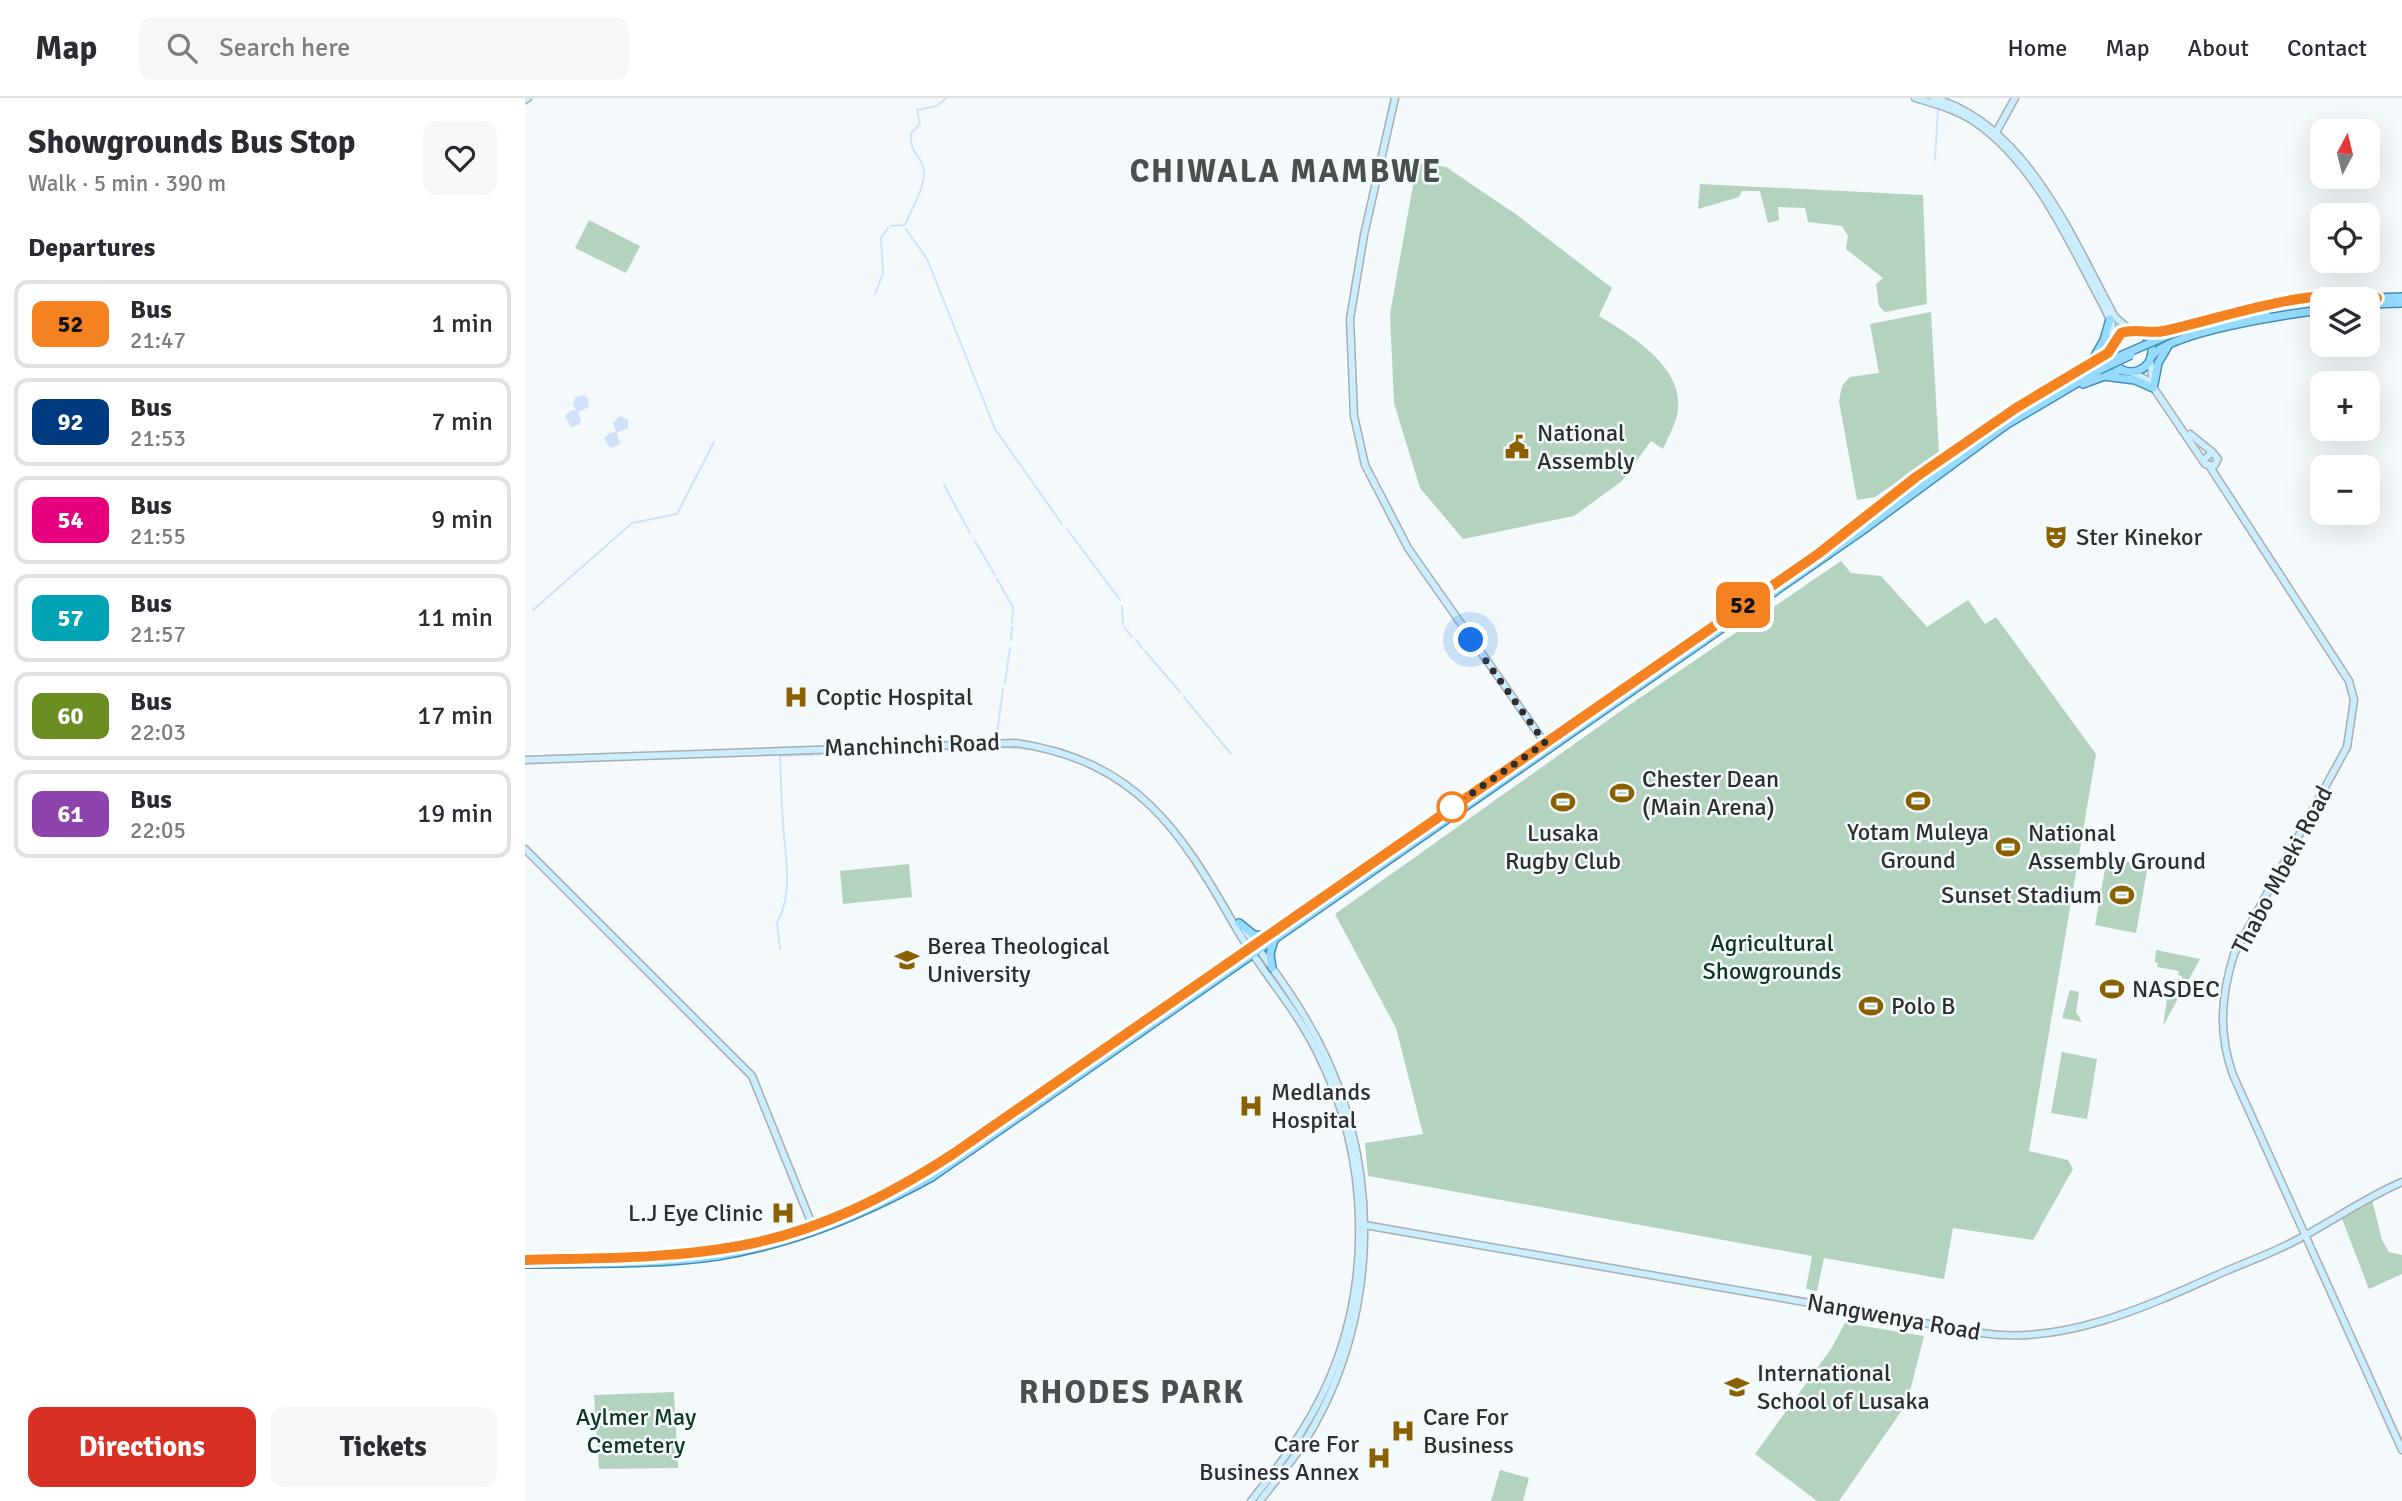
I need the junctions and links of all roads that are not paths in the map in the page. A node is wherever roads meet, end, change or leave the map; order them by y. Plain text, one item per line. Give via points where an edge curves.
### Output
1 (1395, 98) edge
2 (1915, 98) edge
3 (1933, 98) edge
4 (2015, 98) edge
5 (1995, 136) junction
6 (2402, 297) edge
7 (2310, 298) edge
8 (2380, 301) edge
9 (2380, 301) edge
10 (2402, 303) edge
11 (2310, 308) edge
12 (2110, 319) junction
13 (2134, 331) junction
14 (2167, 341) junction
15 (2111, 347) junction
16 (2150, 359) junction
17 (2097, 369) junction
18 (2121, 370) junction
19 (2131, 372) junction
20 (2153, 386) junction
21 (2212, 452) junction
22 (2204, 460) junction
23 (2218, 462) junction
24 (2210, 467) junction
25 (2231, 500) junction
26 (1547, 746) junction
27 (525, 760) edge
28 (525, 849) edge
29 (1229, 912) junction
30 (1239, 923) junction
31 (1265, 936) junction
32 (1274, 939) junction
33 (1254, 952) junction
34 (1272, 968) junction
35 (2402, 1182) edge
36 (1362, 1224) junction
37 (1375, 1226) junction
38 (813, 1227) junction
39 (1365, 1235) junction
40 (2305, 1236) junction
41 (525, 1262) edge
42 (2402, 1450) edge
43 (1251, 1501) edge
44 (1260, 1501) edge

1 - 26 main road via 1350,319 1350,378 1365,465 1398,531
2 - 5 main road via 1963,115
3 - 5 main road via 1976,117
4 - 5 main road
5 - 12 main road via 2036,186
5 - 13 main road via 2035,175 2115,317
6 - 8 main road
7 - 13 main road via 2234,310 2166,330
9 - 10 main road
11 - 14 main road via 2255,315
12 - 15 main road
12 - 17 main road
13 - 15 main road via 2121,333
13 - 16 main road via 2150,343
14 - 16 main road
14 - 17 main road, bridge
14 - 20 main road
15 - 17 main road
15 - 18 main road via 2113,361
16 - 19 main road via 2142,369
16 - 20 main road, Thabo Mbeki Road
17 - 18 main road
17 - 20 main road
17 - 26 main road via 2006,425
17 - 26 main road via 2004,421
18 - 19 main road
19 - 20 main road, Thabo Mbeki Road
20 - 21 main road, Thabo Mbeki Road via 2192,438
20 - 22 main road, Thabo Mbeki Road
21 - 22 main road
21 - 23 main road, Thabo Mbeki Road
22 - 24 main road, Thabo Mbeki Road
23 - 24 main road
23 - 25 main road, Thabo Mbeki Road
24 - 25 main road, Thabo Mbeki Road
25 - 40 main road, Thabo Mbeki Road via 2326,641 2349,681 2354,700 2347,747 2234,954 2222,1007 2223,1039 2233,1075
26 - 31 main road
26 - 32 main road
27 - 29 main road, Manchinchi Road via 1000,743 1046,747 1094,764 1144,798 1179,838
28 - 38 main road via 752,1076
29 - 30 main road, Manchinchi Road
29 - 33 main road, Manchinchi Road
30 - 31 main road
30 - 33 main road, Manchinchi Road
31 - 33 main road
32 - 33 main road
32 - 34 main road
33 - 34 main road
33 - 36 main road via 1304,1025 1336,1094
33 - 38 main road via 925,1172 875,1201
33 - 41 main road via 956,1161 853,1218 770,1245 713,1256
34 - 36 main road via 1308,1022 1341,1092 1357,1151
35 - 40 main road, Nangwenya Road
36 - 37 main road, Nangwenya Road
36 - 39 main road
36 - 43 main road via 1357,1282 1335,1363 1300,1436
37 - 39 main road
37 - 40 main road, Nangwenya Road via 2010,1336 2132,1313
38 - 41 main road via 711,1250
39 - 44 main road via 1360,1296 1341,1366 1305,1441
40 - 42 main road, Thabo Mbeki Road

